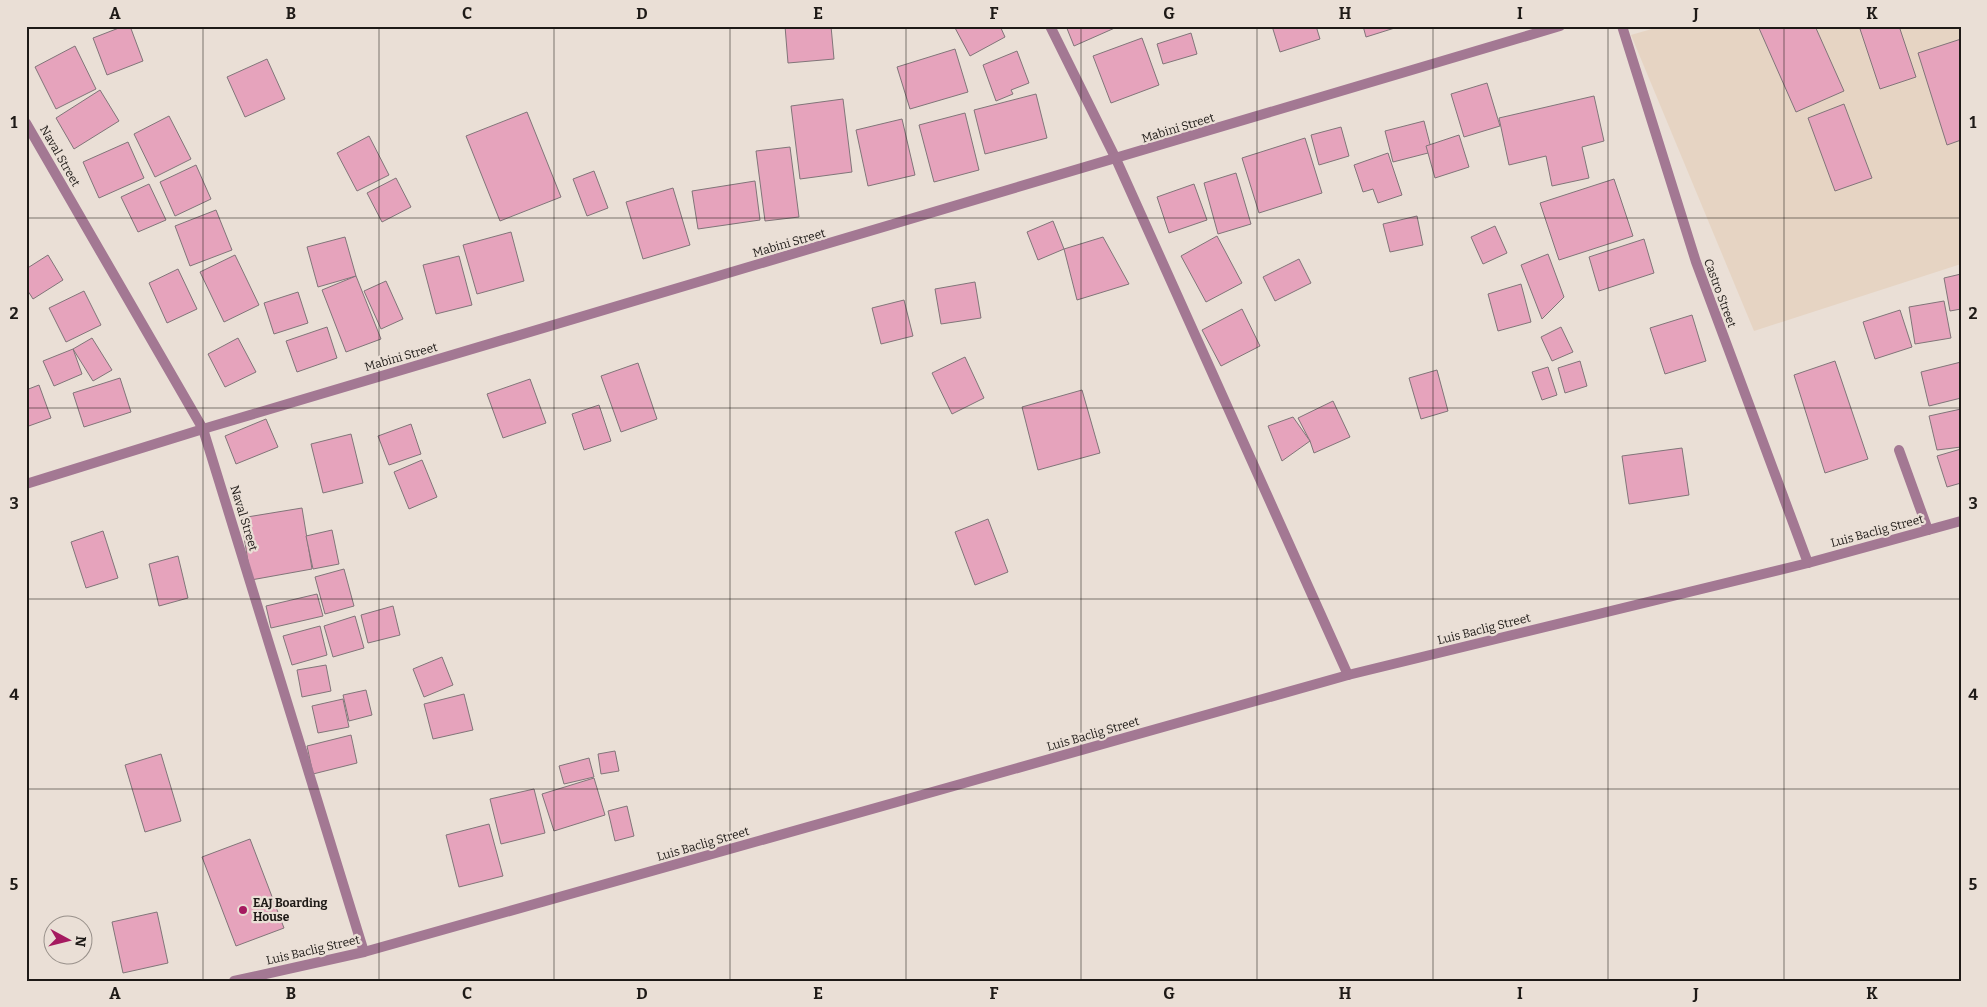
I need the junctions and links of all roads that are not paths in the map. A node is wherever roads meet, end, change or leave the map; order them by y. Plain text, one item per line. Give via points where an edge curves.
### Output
1 (1050, 26) edge
2 (1560, 26) edge
3 (1622, 26) edge
4 (26, 123) edge
5 (1116, 159) junction
6 (203, 429) junction
7 (1899, 450) dead end
8 (26, 484) edge
9 (1961, 521) edge
10 (1928, 530) junction
11 (1808, 563) junction
12 (1348, 675) junction
13 (364, 952) junction
14 (234, 981) edge

1 - 5 street
2 - 5 street, Mabini Street
3 - 11 street, Castro Street via 1696,262
4 - 6 street, Naval Street
5 - 6 street, Mabini Street
5 - 12 street
6 - 8 street, Mabini Street
6 - 13 street, Naval Street
7 - 10 street
9 - 10 street, Luis Baclig Street
10 - 11 street, Luis Baclig Street
11 - 12 street, Luis Baclig Street
12 - 13 street, Luis Baclig Street
13 - 14 street, Luis Baclig Street

